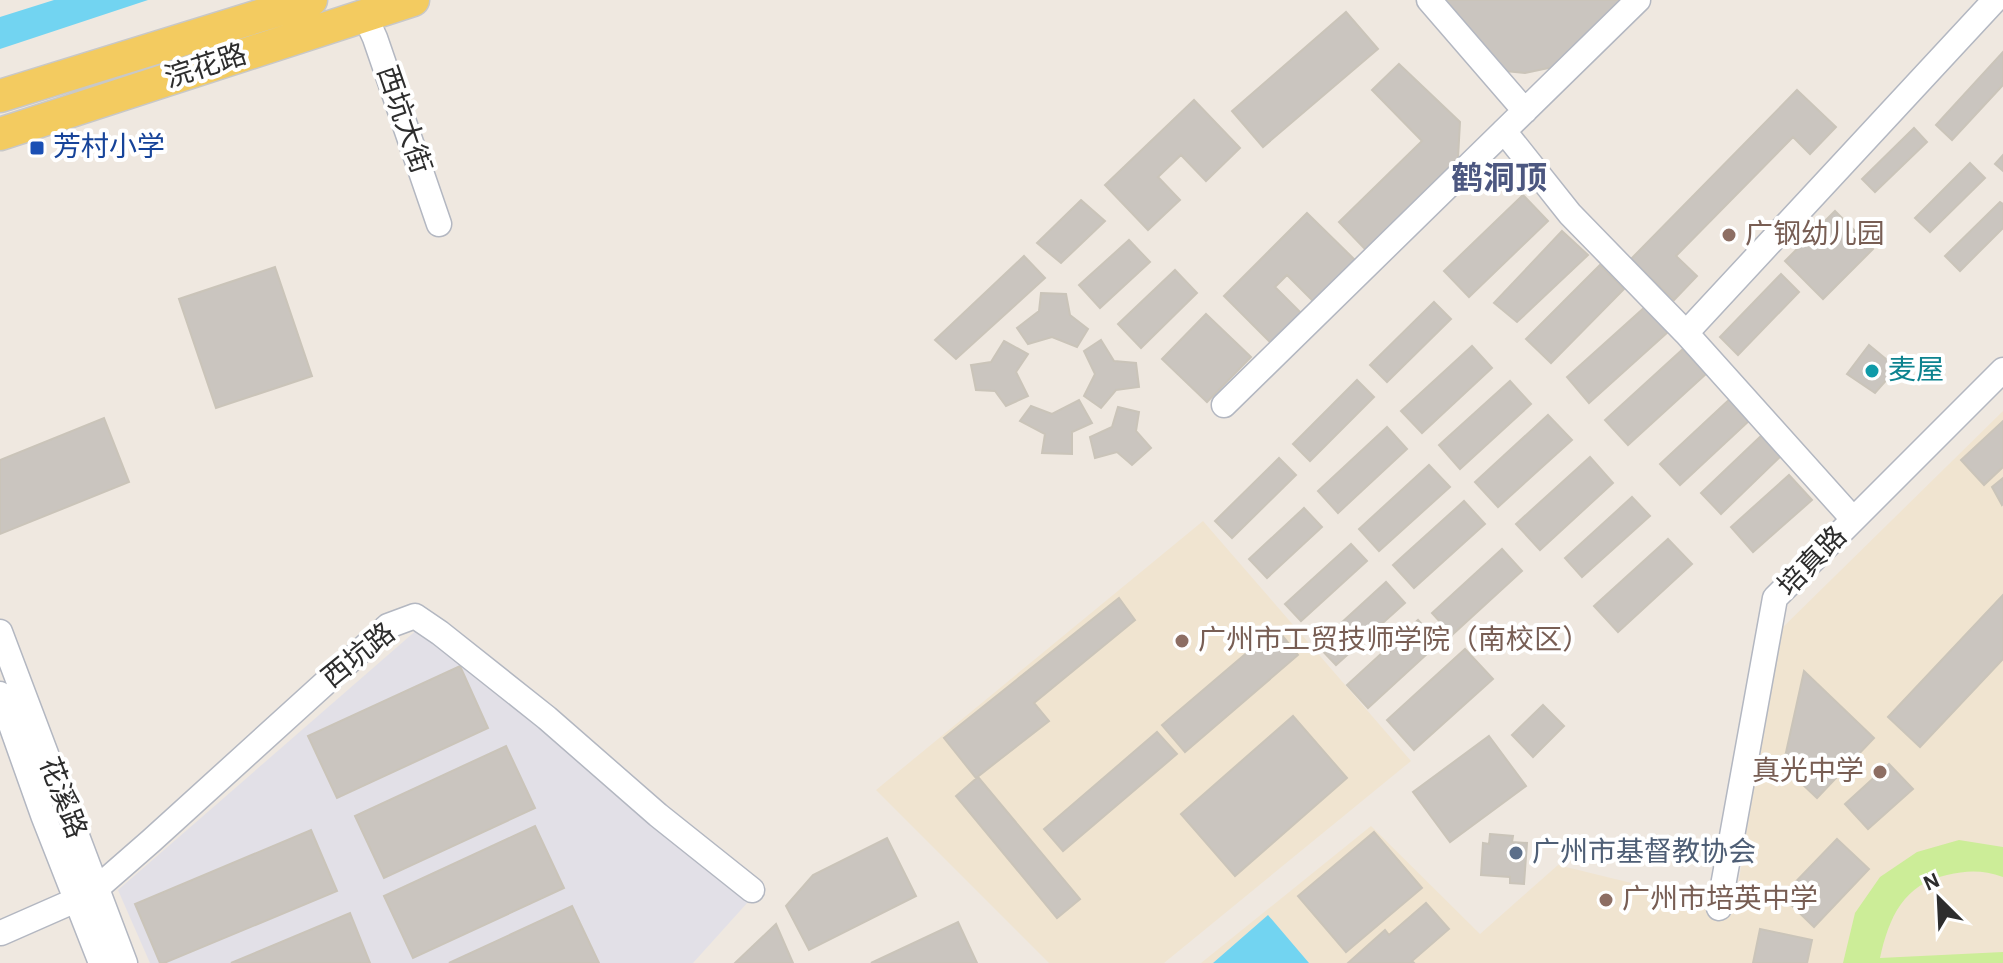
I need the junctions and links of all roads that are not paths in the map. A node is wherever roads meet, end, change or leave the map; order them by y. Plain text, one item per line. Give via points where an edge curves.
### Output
1 (311, 0) edge
2 (413, 0) edge
3 (1429, 0) edge
4 (1638, 0) edge
5 (1995, 0) edge
6 (365, 16) junction
7 (0, 96) edge
8 (1525, 111) junction
9 (1504, 131) junction
10 (0, 134) edge
11 (439, 224) dead end
12 (1686, 333) junction
13 (2003, 370) edge
14 (1224, 405) dead end
15 (1853, 519) junction
16 (0, 632) edge
17 (0, 694) edge
18 (752, 890) dead end
19 (86, 894) junction
20 (1719, 908) dead end
21 (1, 933) edge
22 (101, 963) edge
23 (125, 963) edge

1 - 7 main road, 浣花路
2 - 6 main road, 浣花路
3 - 8 street
4 - 8 street
5 - 12 street
6 - 10 main road, 浣花路
6 - 11 street, 西坑大街
8 - 9 street
9 - 12 street via 1570,214
9 - 14 street
12 - 15 street
13 - 15 street, 培真路
15 - 20 street, 培真路 via 1775,598
16 - 19 street, 花溪路
17 - 19 street, 花溪路
18 - 19 street, 西坑路 via 547,718 415,616 388,626
19 - 21 street, 西坑路
19 - 22 street, 花溪路
19 - 23 street, 花溪路

